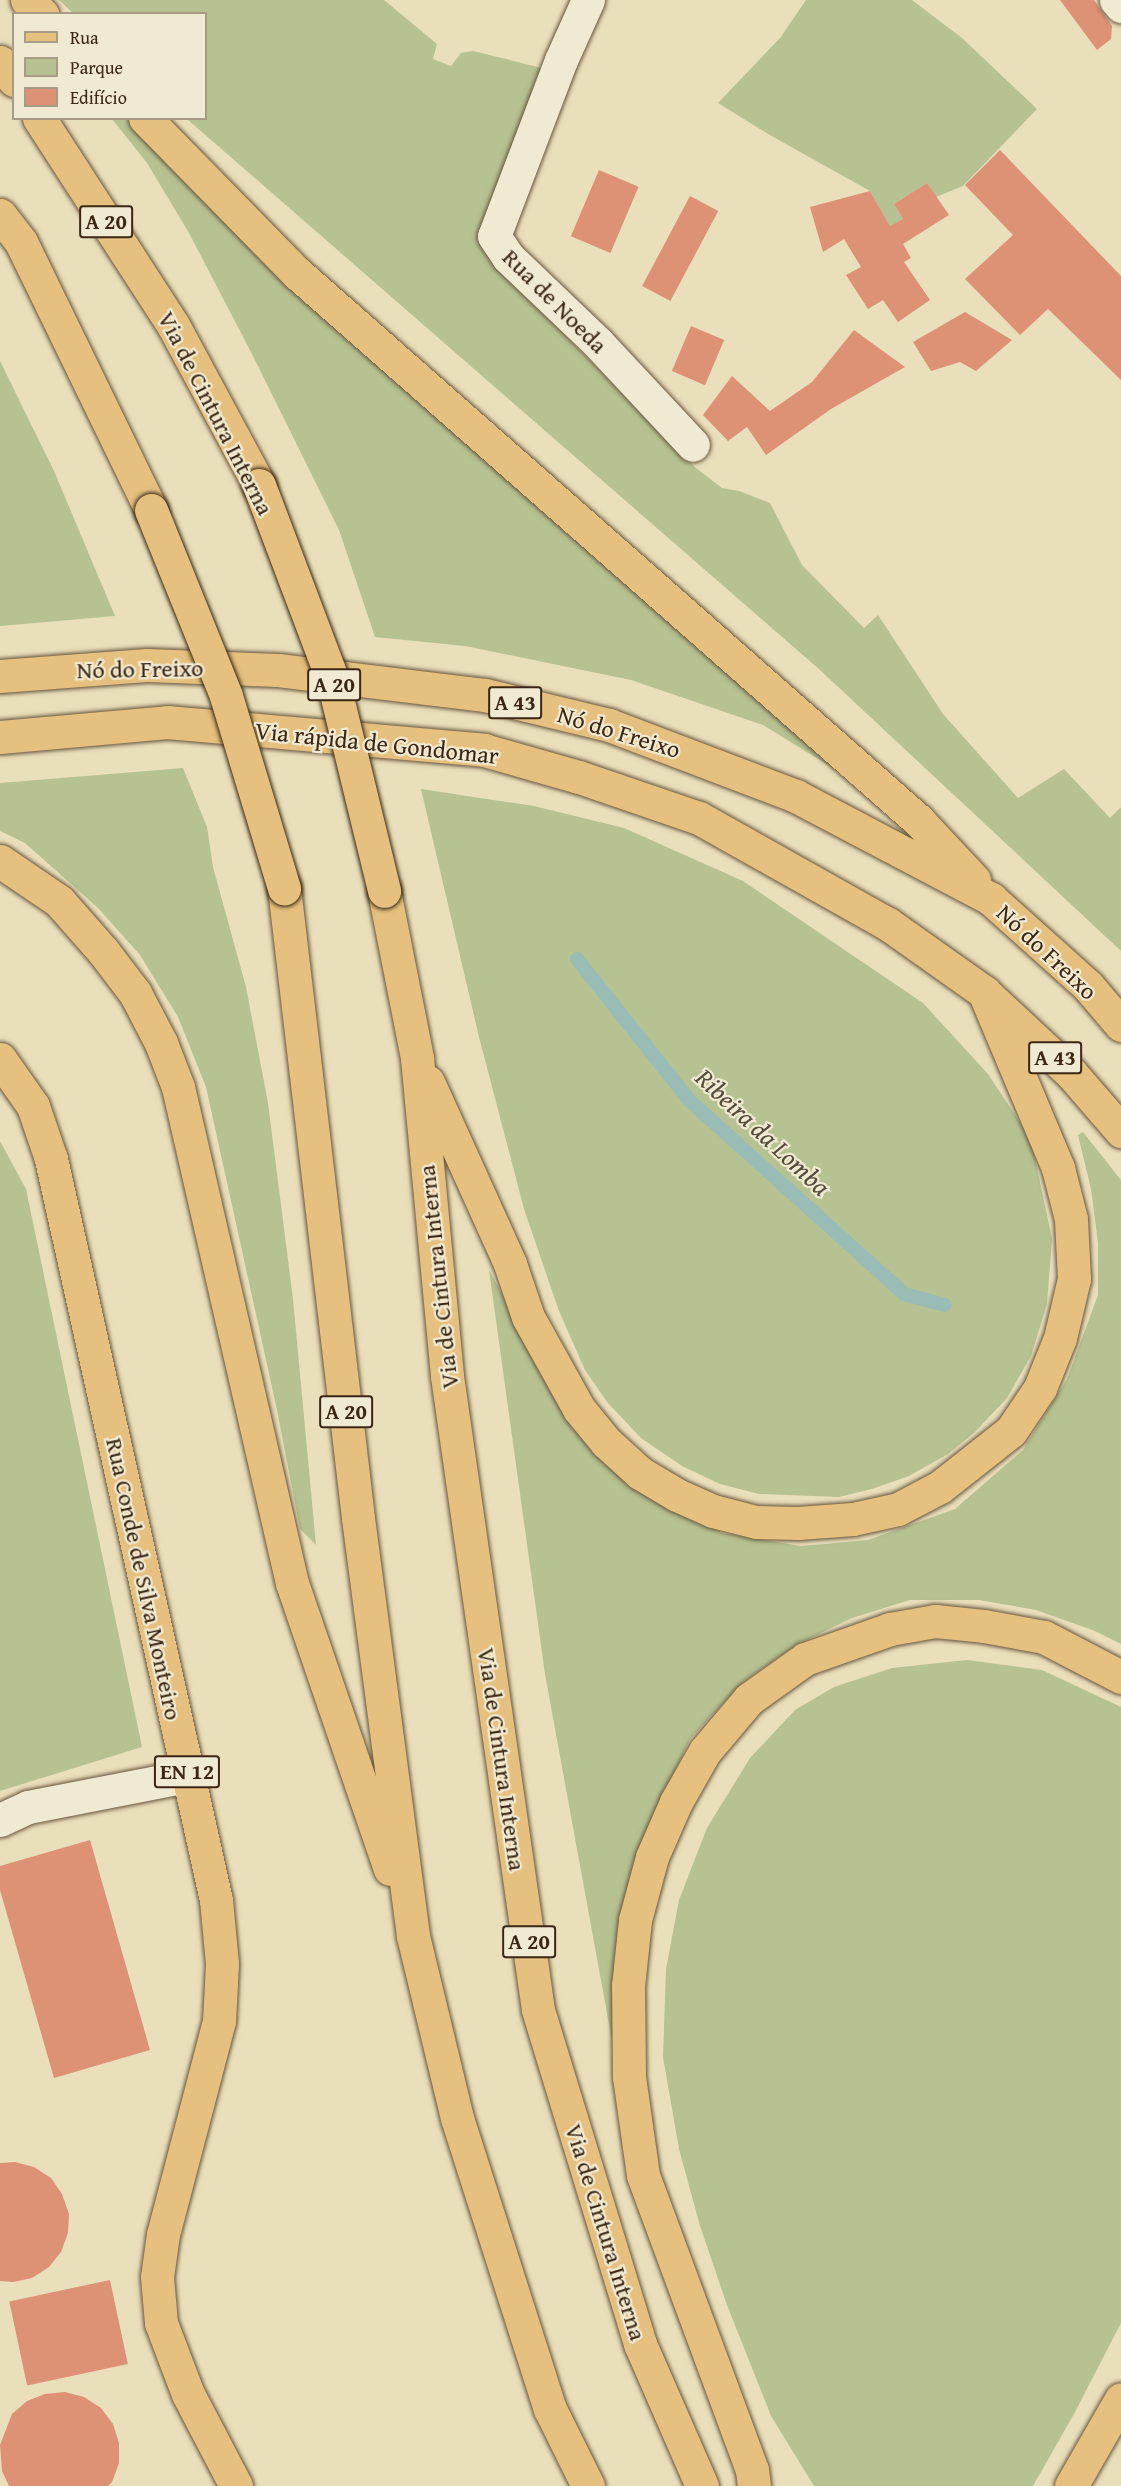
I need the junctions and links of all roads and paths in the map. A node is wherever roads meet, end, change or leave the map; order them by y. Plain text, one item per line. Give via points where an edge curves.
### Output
1 (27, 0) edge
2 (588, 0) edge
3 (1116, 0) edge
4 (1121, 6) edge
5 (40, 12) edge
6 (0, 62) edge
7 (12, 77) edge
8 (40, 120) edge
9 (147, 120) edge
10 (0, 215) edge
11 (693, 445) dead end
12 (0, 676) edge
13 (0, 737) edge
14 (0, 861) edge
15 (991, 899) junction
16 (984, 992) junction
17 (1121, 1025) edge
18 (417, 1058) junction
19 (0, 1059) edge
20 (1121, 1131) edge
21 (1121, 1677) edge
22 (188, 1776) junction
23 (0, 1820) edge
24 (413, 1936) junction
25 (1121, 2399) edge
26 (236, 2486) edge
27 (588, 2486) edge
28 (702, 2486) edge
29 (754, 2486) edge
30 (1071, 2486) edge

1 - 5 main road
2 - 11 street, Rua de Noeda via 494,236 508,257 598,343
3 - 4 street
6 - 7 main road
8 - 18 main road, Via de Cintura Interna / A 20, bridge via 174,325 259,485 333,681 384,891
9 - 15 main road via 298,274 919,821
10 - 24 main road, A 20, bridge via 21,243 151,510 226,696 284,888 357,1506
12 - 15 main road, Nó do Freixo / A 43 via 147,665 278,670 485,695 609,725 716,763 796,796
13 - 16 main road, Via rápida de Gondomar / A 43 via 167,722 484,750 699,818 888,924
14 - 24 main road via 59,901 104,951 135,993 178,1087 292,1583
15 - 17 main road, Nó do Freixo / A 43 via 1088,986
16 - 18 main road via 1058,1167 1071,1219 1074,1279 1060,1338 1040,1388 1011,1431 940,1487 898,1509 853,1519 756,1522 713,1511 640,1473 606,1442 579,1409 528,1317 510,1264
16 - 20 main road, A 43 via 1071,1073
18 - 28 main road, Via de Cintura Interna / A 20 via 447,1376 538,2010 640,2344
19 - 22 main road, Rua Conde de Silva Monteiro / EN 12 via 33,1106 51,1159
21 - 29 main road via 1044,1637 935,1622 890,1629 805,1659 749,1699 705,1751 676,1802 652,1857 635,1920 628,1986 629,2077 643,2175 752,2470
22 - 23 street via 28,1807
22 - 26 main road, Rua Conde de Silva Monteiro / EN 12 via 216,1900 222,1964 219,2021 163,2234 158,2277 161,2323 188,2394
24 - 27 main road, A 20 via 457,2118 550,2409
25 - 30 main road

